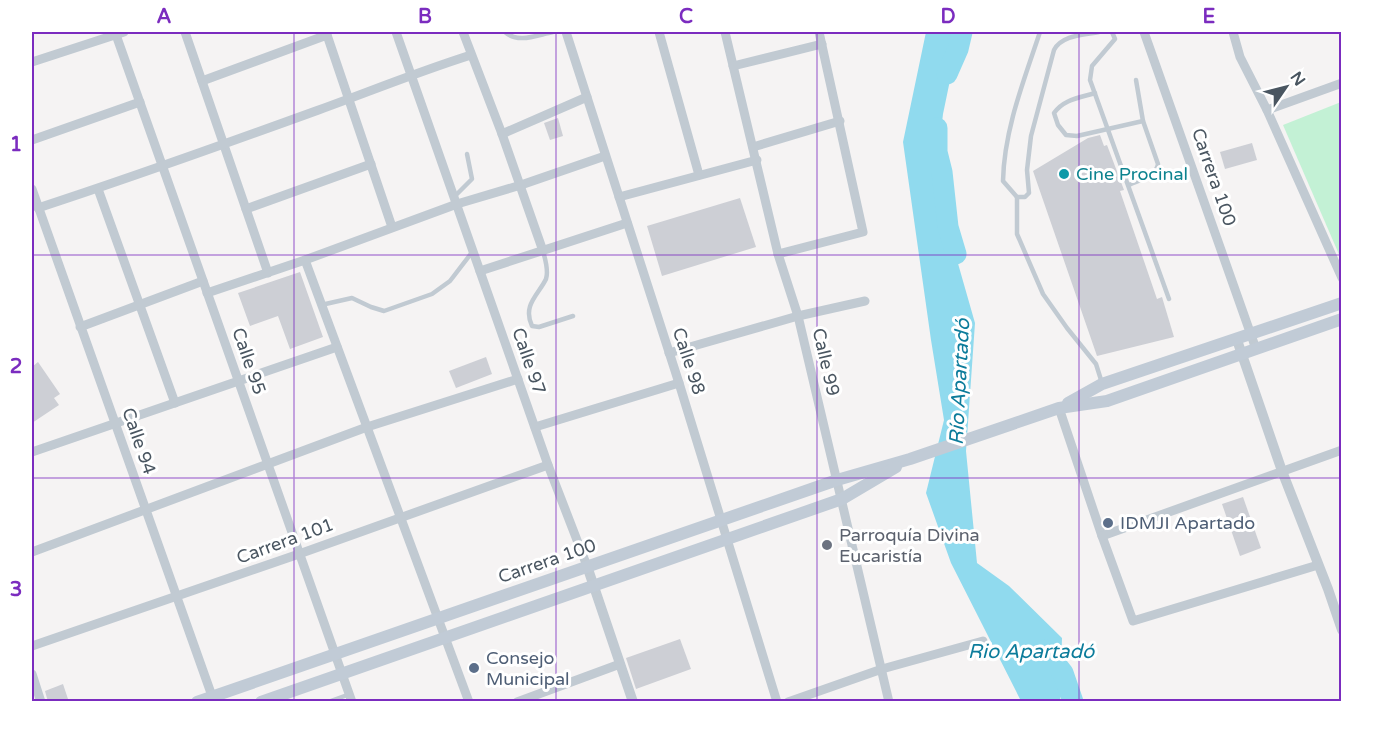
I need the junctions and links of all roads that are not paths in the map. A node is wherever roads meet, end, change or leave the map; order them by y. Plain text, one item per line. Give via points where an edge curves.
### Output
1 (185, 32) edge
2 (396, 32) edge
3 (463, 32) edge
4 (505, 32) edge
5 (553, 32) edge
6 (566, 32) edge
7 (659, 32) edge
8 (725, 32) edge
9 (819, 32) edge
10 (1040, 32) edge
11 (1099, 32) edge
12 (1112, 32) edge
13 (1144, 32) edge
14 (1233, 32) edge
15 (118, 33) edge
16 (326, 33) edge
17 (822, 44) junction
18 (471, 55) junction
19 (32, 62) edge
20 (733, 66) junction
21 (411, 74) junction
22 (1136, 80) dead end
23 (202, 81) junction
24 (1341, 83) edge
25 (1095, 93) junction
26 (587, 97) junction
27 (350, 99) junction
28 (140, 102) junction
29 (1267, 110) junction
30 (840, 121) junction
31 (1143, 121) junction
32 (1109, 129) junction
33 (502, 134) junction
34 (32, 140) edge
35 (224, 144) junction
36 (753, 147) junction
37 (467, 154) dead end
38 (605, 156) junction
39 (756, 160) junction
40 (371, 164) junction
41 (163, 167) junction
42 (699, 175) junction
43 (521, 185) junction
44 (1129, 185) junction
45 (32, 189) edge
46 (98, 189) junction
47 (619, 197) junction
48 (1017, 197) junction
49 (455, 201) junction
50 (38, 208) junction
51 (246, 209) junction
52 (627, 223) junction
53 (392, 227) junction
54 (473, 251) junction
55 (543, 251) junction
56 (778, 254) junction
57 (305, 260) junction
58 (480, 271) junction
59 (268, 273) junction
60 (1341, 278) edge
61 (203, 281) junction
62 (207, 293) junction
63 (1169, 300) dead end
64 (865, 301) dead end
65 (1341, 303) edge
66 (141, 304) junction
67 (321, 305) junction
68 (573, 316) dead end
69 (798, 316) junction
70 (1341, 319) edge
71 (80, 327) junction
72 (1251, 335) junction
73 (1237, 339) junction
74 (337, 347) junction
75 (1256, 349) junction
76 (669, 353) junction
77 (1242, 354) junction
78 (518, 379) junction
79 (238, 381) junction
80 (679, 383) junction
81 (1102, 384) junction
82 (175, 403) junction
83 (1059, 408) junction
84 (116, 423) junction
85 (367, 427) junction
86 (535, 427) junction
87 (1341, 450) edge
88 (32, 452) edge
89 (910, 459) junction
90 (268, 465) junction
91 (548, 465) junction
92 (1282, 471) junction
93 (837, 480) junction
94 (843, 499) junction
95 (146, 510) junction
96 (400, 516) junction
97 (722, 519) junction
98 (1102, 536) junction
99 (728, 539) junction
100 (32, 552) edge
101 (299, 554) junction
102 (1318, 565) junction
103 (587, 566) junction
104 (594, 586) junction
105 (176, 596) junction
106 (438, 618) junction
107 (1341, 630) edge
108 (445, 638) junction
109 (983, 641) dead end
110 (32, 646) edge
111 (334, 654) junction
112 (620, 664) junction
113 (882, 669) junction
114 (32, 674) edge
115 (342, 674) junction
116 (351, 698) edge
117 (215, 699) edge
118 (41, 702) edge
119 (197, 702) edge
120 (261, 702) edge
121 (328, 702) edge
122 (469, 702) edge
123 (517, 702) edge
124 (633, 702) edge
125 (777, 702) edge
126 (788, 702) edge
127 (889, 702) edge

1 - 23 street
2 - 21 street, Calle 97
3 - 18 street
4 - 5 lane via 518,39
6 - 26 street, Calle 98
7 - 42 street
8 - 20 street, Calle 99
9 - 17 street
10 - 48 lane via 1019,92 1004,160 1003,181
11 - 48 lane via 1065,39 1054,50 1030,136 1030,189 1028,195
12 - 25 lane via 1115,39 1092,66 1090,80
13 - 72 street, Carrera 100
14 - 29 street via 1240,57
15 - 19 street
15 - 28 street, Calle 95
16 - 23 street
16 - 27 street
17 - 20 street
17 - 30 street
18 - 21 street
18 - 33 street
20 - 36 street, Calle 99
21 - 27 street
21 - 49 street, Calle 97
22 - 31 lane
23 - 35 street
24 - 29 street
25 - 32 lane
25 - 32 lane via 1060,105 1054,113 1058,125 1066,135 1077,136
26 - 33 street
26 - 38 street, Calle 98
27 - 35 street
27 - 40 street
28 - 34 street
28 - 41 street, Calle 95
29 - 60 street
30 - 36 street
30 - 56 street via 863,232
31 - 32 lane
31 - 44 lane via 1157,169
32 - 44 lane
33 - 43 street
35 - 41 street
35 - 51 street
36 - 39 street, Calle 99
37 - 49 lane via 472,179
38 - 43 street
38 - 47 street, Calle 98
39 - 42 street
39 - 56 street, Calle 99
40 - 51 street
40 - 53 street
41 - 46 street
41 - 61 street, Calle 95
42 - 47 street
43 - 49 street
43 - 55 street
44 - 63 lane
45 - 50 street, Calle 94
46 - 50 street
46 - 66 street
47 - 52 street, Calle 98
48 - 81 lane via 1017,234 1043,294 1096,364
49 - 53 street
49 - 54 street, Calle 97
50 - 71 street, Calle 94
51 - 59 street
52 - 55 street
52 - 76 street, Calle 98
53 - 57 street
54 - 58 street, Calle 97
54 - 67 lane via 450,281 432,294 384,310 352,298
55 - 58 street
55 - 68 lane via 546,278 532,298 529,320 532,326 539,327
56 - 69 street, Calle 99
57 - 59 street
57 - 67 street
58 - 78 street, Calle 97
59 - 62 street
61 - 62 street, Calle 95
61 - 66 street
62 - 79 street, Calle 95
64 - 69 street
65 - 72 main road, Carrera 100
66 - 71 street
66 - 82 street
67 - 74 street
69 - 76 street
69 - 93 street, Calle 99
70 - 75 main road, Carrera 100
71 - 84 street, Calle 94
72 - 73 main road, Carrera 100
72 - 75 street, Carrera 100
73 - 77 street
73 - 81 main road, Carrera 100
74 - 79 street
74 - 85 street
75 - 77 main road, Carrera 100
76 - 80 street, Calle 98
77 - 83 main road, Carrera 100 via 1107,401
77 - 92 street
78 - 85 street
78 - 86 street, Calle 97
79 - 82 street
79 - 90 street, Calle 95
80 - 86 street
80 - 97 street, Calle 98
81 - 83 main road, Carrera 100
82 - 84 street
83 - 89 main road, Carrera 100
83 - 98 street
84 - 88 street
84 - 95 street, Calle 94
85 - 90 street
85 - 96 street
86 - 91 street, Calle 97
87 - 92 street
89 - 93 main road, Carrera 100
89 - 94 main road, Carrera 100
90 - 95 street
90 - 101 street, Calle 95
91 - 96 street, Carrera 101
91 - 103 street, Calle 97
92 - 98 street
92 - 102 street
93 - 94 street, Calle 99
93 - 97 main road, Carrera 100
94 - 99 main road, Carrera 100
94 - 113 street, Calle 99
95 - 100 street
95 - 105 street, Calle 94
96 - 101 street, Carrera 101
96 - 106 street
97 - 99 street, Calle 98
97 - 103 main road, Carrera 100
98 - 102 street via 1134,621
99 - 104 main road, Carrera 100
99 - 125 street, Calle 98
101 - 105 street, Carrera 101
101 - 111 street, Calle 95
102 - 107 street
103 - 104 street, Calle 97
103 - 106 main road, Carrera 100
104 - 108 main road, Carrera 100
104 - 112 street, Calle 97
105 - 110 street, Carrera 101
105 - 117 street, Calle 94
106 - 108 street
106 - 111 main road, Carrera 100
108 - 115 main road, Carrera 100
108 - 122 street
109 - 113 street
111 - 115 street, Calle 95
111 - 117 main road, Carrera 100
112 - 123 street
112 - 124 street, Calle 97
113 - 126 street
113 - 127 street, Calle 99
114 - 118 street
115 - 116 street, Calle 95
115 - 120 main road, Carrera 100
116 - 121 lane
117 - 119 main road, Carrera 100

